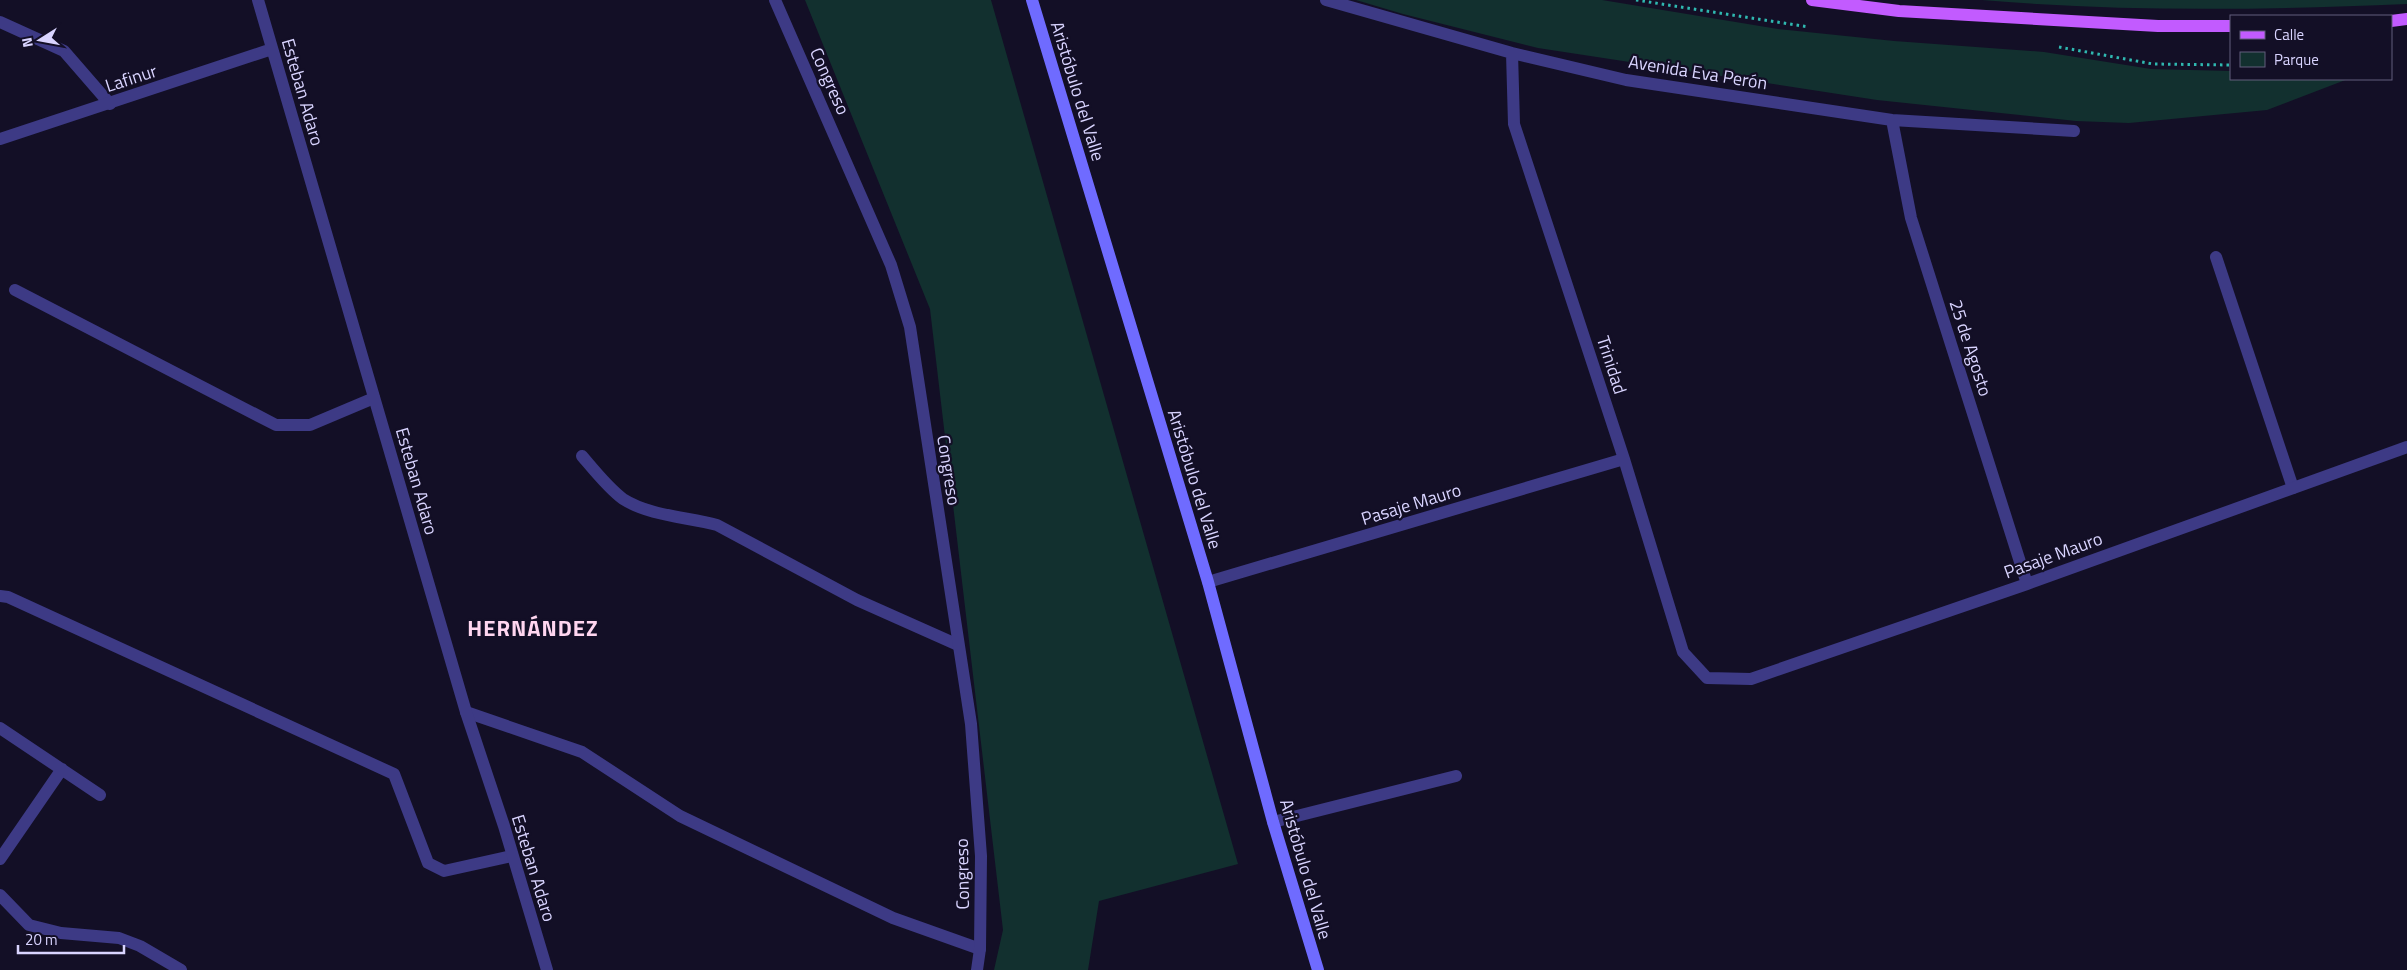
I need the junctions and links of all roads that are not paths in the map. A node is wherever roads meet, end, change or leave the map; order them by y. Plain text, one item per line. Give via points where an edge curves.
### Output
1 (258, 0) edge
2 (775, 0) edge
3 (1032, 0) edge
4 (1326, 0) edge
5 (1812, 0) edge
6 (2407, 19) edge
7 (2392, 20) edge
8 (0, 22) edge
9 (2230, 26) edge
10 (272, 49) junction
11 (1512, 53) junction
12 (110, 104) junction
13 (1892, 120) junction
14 (2074, 131) dead end
15 (0, 138) edge
16 (2216, 257) dead end
17 (15, 290) dead end
18 (374, 398) junction
19 (2407, 447) edge
20 (582, 456) dead end
21 (1624, 459) junction
22 (2293, 488) junction
23 (1208, 582) junction
24 (2027, 584) junction
25 (0, 596) edge
26 (958, 644) junction
27 (1707, 678) joint
28 (466, 712) junction
29 (0, 728) edge
30 (62, 770) junction
31 (1456, 776) dead end
32 (100, 795) dead end
33 (1274, 822) junction
34 (512, 856) junction
35 (0, 859) edge
36 (0, 895) edge
37 (980, 949) junction
38 (181, 970) edge
39 (547, 970) edge
40 (977, 970) edge
41 (1318, 970) edge

1 - 10 street, Esteban Adaro
2 - 26 street, Congreso via 891,265 910,327
3 - 23 street, Aristóbulo del Valle
4 - 11 street, Avenida Eva Perón
5 - 9 main road via 1899,12 2158,26
6 - 7 main road
8 - 12 street via 64,52
10 - 12 street, Lafinur
10 - 18 street, Esteban Adaro
11 - 13 street, Avenida Eva Perón via 1626,80
11 - 21 street, Trinidad via 1514,124
12 - 15 street, Lafinur
13 - 14 street, Avenida Eva Perón
13 - 24 street, 25 de Agosto via 1911,218
16 - 22 street
17 - 18 street via 276,426 310,425
18 - 28 street, Esteban Adaro
19 - 22 street, Pasaje Mauro
20 - 26 street via 623,499 663,515 717,524 857,600
21 - 23 street, Pasaje Mauro
21 - 27 street, Trinidad via 1683,652
22 - 24 street, Pasaje Mauro
23 - 33 street, Aristóbulo del Valle
24 - 27 street, Pasaje Mauro via 1751,679
25 - 34 street via 394,774 428,863 444,871
26 - 37 street, Congreso via 971,724 981,856
28 - 34 street, Esteban Adaro
28 - 37 street via 582,752 680,816 893,918
29 - 30 street
30 - 32 street
30 - 35 street
31 - 33 street
33 - 41 street, Aristóbulo del Valle
34 - 39 street, Esteban Adaro
36 - 38 street via 29,925 61,933 119,938 140,946
37 - 40 street, Congreso

